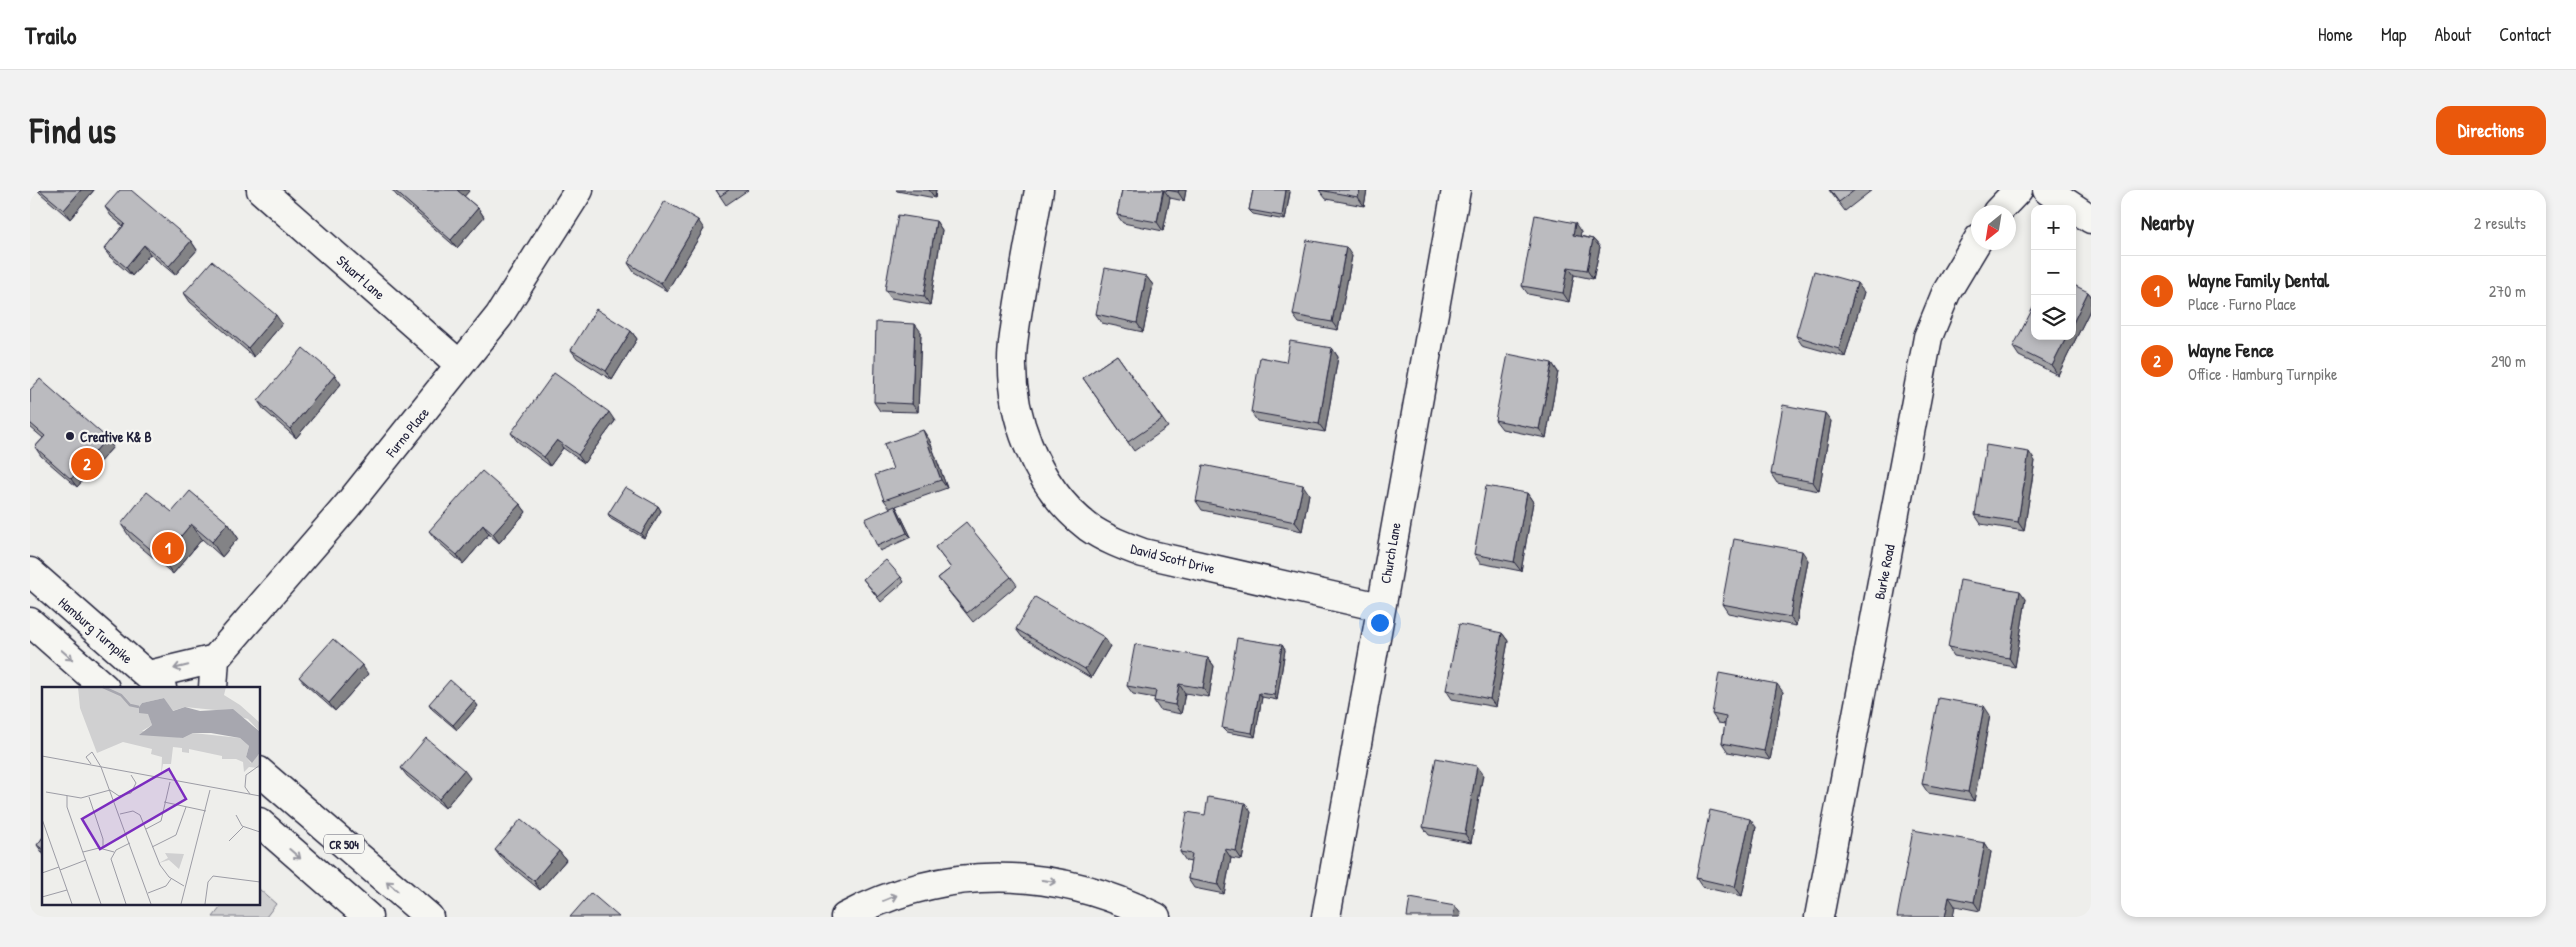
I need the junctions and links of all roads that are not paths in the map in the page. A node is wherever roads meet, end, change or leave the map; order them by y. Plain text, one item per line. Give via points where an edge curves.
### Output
1 (262, 190) edge
2 (579, 190) edge
3 (1039, 190) edge
4 (1456, 190) edge
5 (2018, 190) edge
6 (2047, 190) edge
7 (2004, 205) edge
8 (2091, 219) edge
9 (1971, 250) edge
10 (460, 365) junction
11 (30, 572) edge
12 (1380, 606) junction
13 (30, 622) edge
14 (215, 658) junction
15 (155, 682) edge
16 (104, 687) edge
17 (214, 687) edge
18 (260, 772) edge
19 (260, 823) edge
20 (356, 912) edge
21 (429, 917) edge
22 (845, 917) edge
23 (1156, 917) edge
24 (1326, 917) edge
25 (1819, 917) edge

1 - 10 street, Stuart Lane
2 - 10 street, Furno Place via 499,316
3 - 12 street, David Scott Drive via 1013,346 1014,390 1029,446 1060,500 1108,540 1143,553
4 - 12 street, Church Lane
5 - 7 street
6 - 8 street
9 - 25 street, Burke Road via 1946,292 1928,337
10 - 14 street, Furno Place via 347,506
11 - 15 street, Hamburg Turnpike
12 - 24 street, Church Lane
13 -> 16 street
14 -> 15 street
14 - 17 street
21 -> 18 street, CR 504
19 -> 20 street, CR 504
22 -> 23 street via 915,888 956,880 1007,876 1082,887

